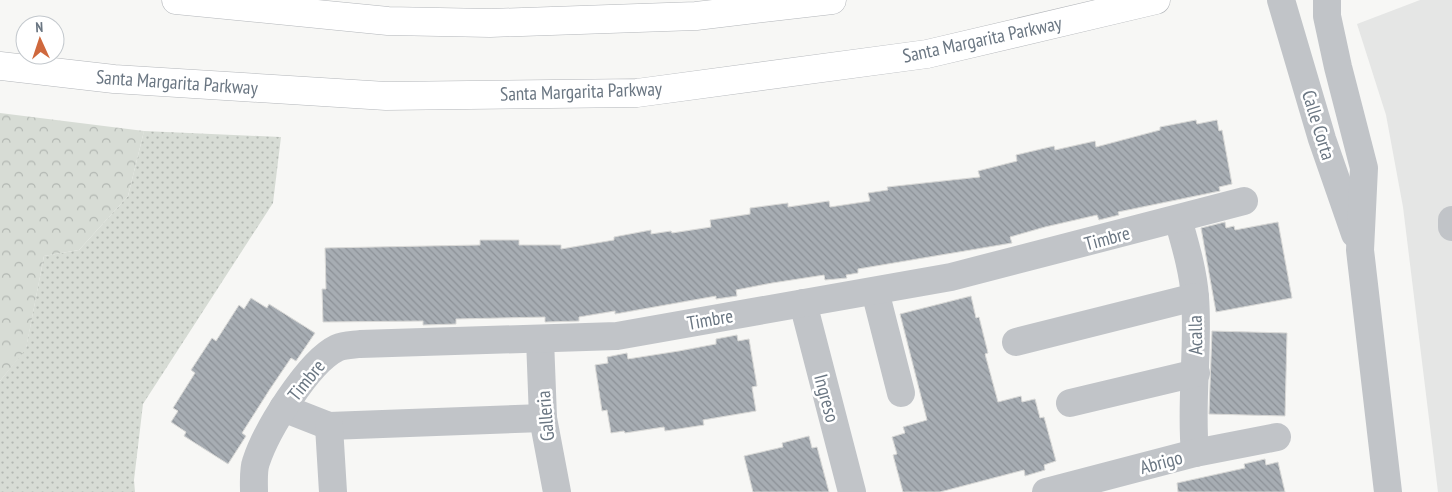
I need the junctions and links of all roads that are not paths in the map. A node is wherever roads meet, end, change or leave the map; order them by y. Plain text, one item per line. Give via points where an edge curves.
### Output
1 (176, 0) edge
2 (832, 0) edge
3 (1156, 0) edge
4 (1281, 0) edge
5 (1326, 0) edge
6 (0, 66) edge
7 (1244, 201) dead end
8 (1178, 219) junction
9 (1452, 220) edge
10 (1452, 227) edge
11 (1360, 250) junction
12 (875, 291) junction
13 (1195, 297) junction
14 (803, 303) junction
15 (540, 339) junction
16 (1016, 342) dead end
17 (1196, 373) junction
18 (901, 393) dead end
19 (1070, 403) dead end
20 (283, 408) junction
21 (543, 418) junction
22 (329, 426) junction
23 (1277, 438) dead end
24 (1195, 453) junction
25 (254, 492) edge
26 (333, 492) edge
27 (557, 492) edge
28 (852, 492) edge
29 (1046, 492) edge
30 (1388, 492) edge

1 - 2 main road via 388,22 490,23 696,16
3 - 6 main road, Santa Margarita Parkway via 927,54 637,92 386,96 114,79
4 - 11 street, Calle Corta via 1322,139
5 - 11 street, Calle Corta via 1338,66 1364,168
7 - 8 street, Timbre
8 - 12 street, Timbre via 951,277
8 - 13 street, Acalla via 1191,266
9 - 10 street
11 - 30 street, Calle Corta
12 - 14 street, Timbre
12 - 18 street
13 - 16 street
13 - 17 street, Acalla
14 - 15 street, Timbre via 617,336
14 - 28 street, Ingreso
15 - 20 street, Timbre via 360,344 338,348 321,359
15 - 21 street, Galleria
17 - 19 street
17 - 24 street, Acalla via 1192,427
20 - 22 street
20 - 25 street, Timbre via 255,464
21 - 22 street
21 - 27 street, Galleria
22 - 26 street
23 - 24 street, Abrigo
24 - 29 street, Abrigo

